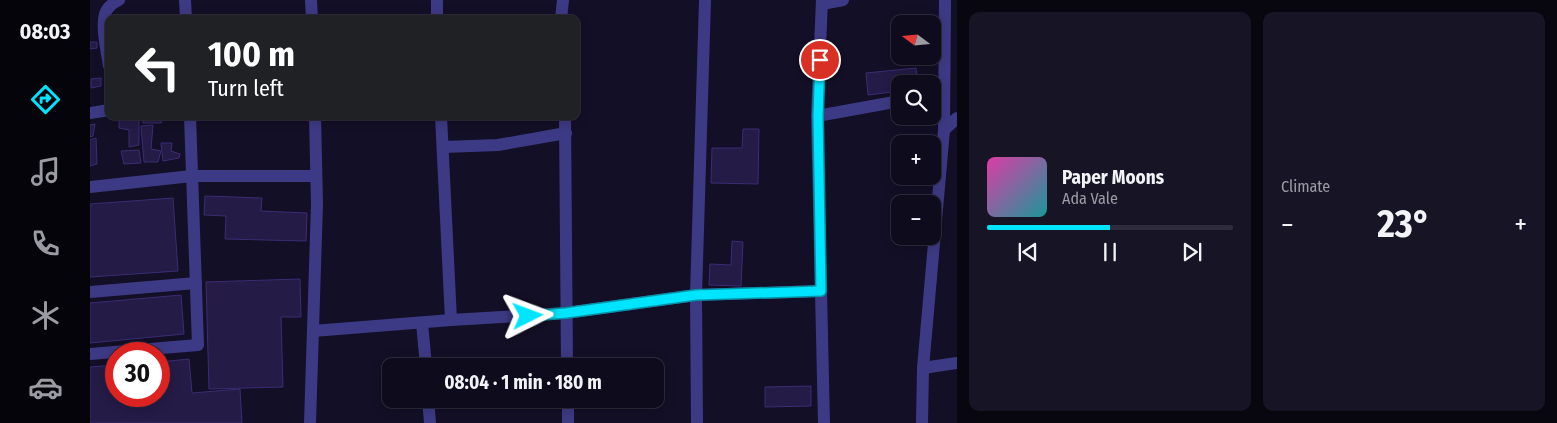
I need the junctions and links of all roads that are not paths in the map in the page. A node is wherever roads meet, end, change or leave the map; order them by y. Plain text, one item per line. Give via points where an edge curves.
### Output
1 (119, 0) edge
2 (186, 0) edge
3 (311, 0) edge
4 (436, 0) edge
5 (563, 0) edge
6 (705, 0) edge
7 (843, 0) edge
8 (945, 0) edge
9 (822, 2) edge
10 (186, 15) edge
11 (312, 15) edge
12 (437, 15) edge
13 (562, 15) edge
14 (105, 32) edge
15 (939, 75) edge
16 (891, 103) edge
17 (105, 111) edge
18 (941, 112) edge
19 (90, 113) edge
20 (818, 116) junction
21 (957, 118) edge
22 (190, 120) edge
23 (315, 120) edge
24 (441, 120) edge
25 (565, 120) edge
26 (944, 130) junction
27 (566, 133) junction
28 (443, 147) junction
29 (192, 176) junction
30 (316, 176) junction
31 (90, 187) edge
32 (196, 283) junction
33 (821, 291) junction
34 (90, 292) edge
35 (696, 295) junction
36 (566, 313) junction
37 (451, 320) junction
38 (422, 322) junction
39 (313, 331) junction
40 (90, 354) edge
41 (425, 358) edge
42 (567, 358) edge
43 (957, 363) edge
44 (923, 368) junction
45 (429, 408) edge
46 (568, 408) edge
47 (310, 423) edge
48 (430, 423) edge
49 (568, 423) edge
50 (696, 423) edge
51 (824, 423) edge
52 (922, 423) edge

1 - 14 street via 105,14
2 - 10 street
3 - 11 street
4 - 12 street
5 - 13 street
6 - 35 street
7 - 9 street
8 - 15 street
9 - 20 street
16 - 20 street
17 - 19 street
18 - 26 street
20 - 33 street
21 - 26 street
22 - 29 street
23 - 30 street
24 - 28 street
25 - 27 street
26 - 44 street
27 - 28 street via 498,145
27 - 36 street
28 - 37 street
29 - 30 street
29 - 31 street
29 - 32 street
30 - 39 street
32 - 34 street
32 - 40 street via 198,344
33 - 35 street
33 - 51 street
35 - 36 street
35 - 50 street
36 - 37 street
36 - 42 street
37 - 38 street
38 - 39 street
38 - 41 street
39 - 47 street
43 - 44 street
44 - 52 street
45 - 48 street
46 - 49 street

